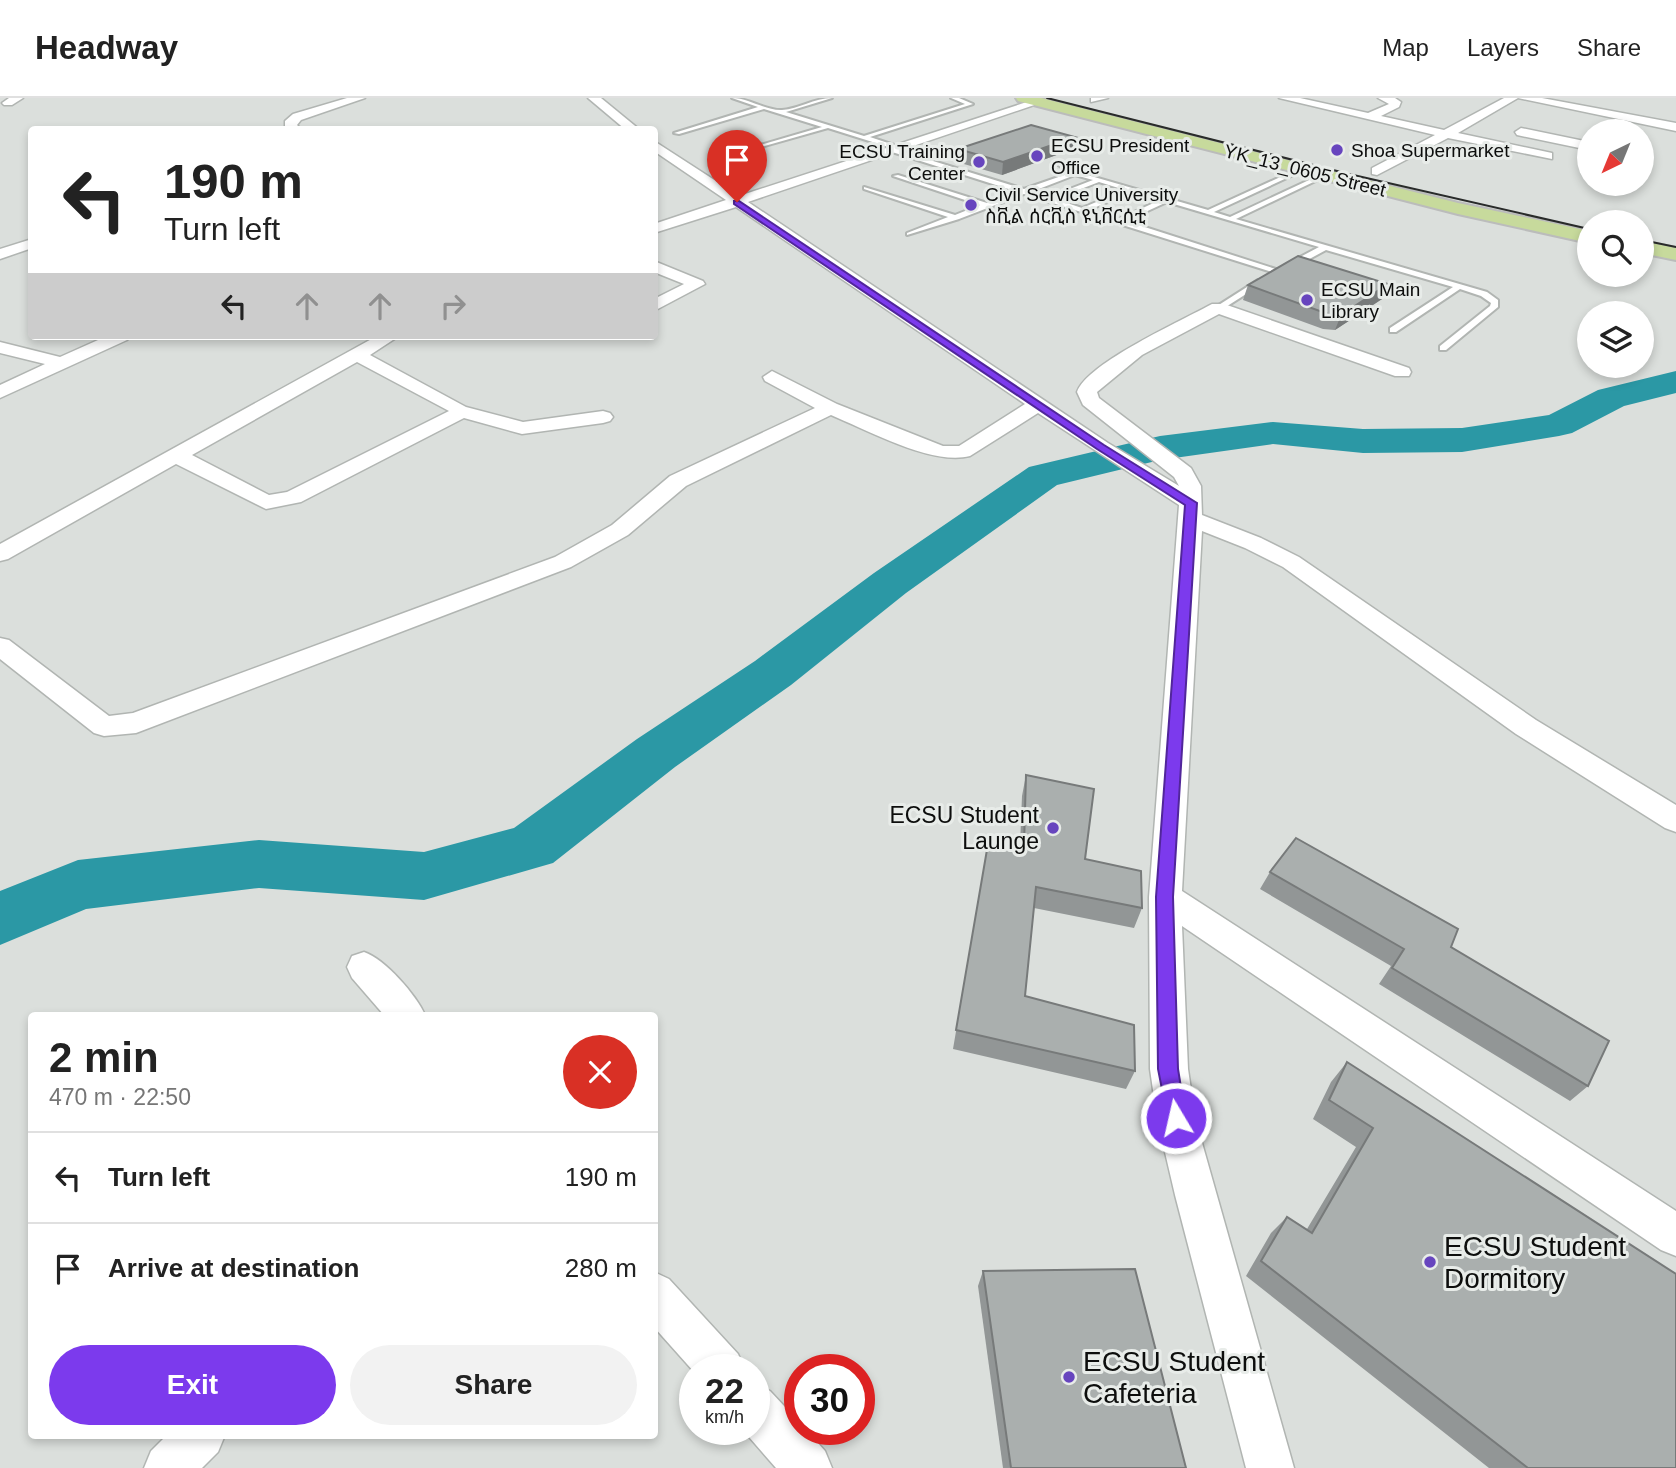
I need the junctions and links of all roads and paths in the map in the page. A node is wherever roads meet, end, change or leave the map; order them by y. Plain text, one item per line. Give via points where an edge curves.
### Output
1 (359, 98) edge
2 (594, 98) edge
3 (735, 98) edge
4 (828, 98) edge
5 (954, 98) edge
6 (1285, 98) edge
7 (1384, 98) edge
8 (1513, 98) edge
9 (1524, 98) edge
10 (1095, 99) edge
11 (1030, 100) edge
12 (764, 107) junction
13 (1493, 108) junction
14 (780, 112) junction
15 (1519, 114) dead end
16 (1369, 117) junction
17 (1469, 121) junction
18 (291, 126) edge
19 (629, 126) edge
20 (828, 127) junction
21 (677, 133) dead end
22 (1673, 133) edge
23 (1445, 134) junction
24 (864, 138) junction
25 (1577, 144) edge
26 (658, 148) edge
27 (894, 149) junction
28 (745, 151) dead end
29 (1547, 156) dead end
30 (1059, 163) edge
31 (1301, 169) junction
32 (1377, 171) junction
33 (1075, 173) junction
34 (1324, 175) junction
35 (896, 176) dead end
36 (1415, 179) dead end
37 (1099, 180) junction
38 (866, 188) dead end
39 (1132, 189) junction
40 (1024, 192) junction
41 (1168, 199) junction
42 (1050, 200) junction
43 (737, 202) junction
44 (989, 206) junction
45 (1082, 210) junction
46 (1211, 211) junction
47 (957, 218) junction
48 (1232, 218) junction
49 (1119, 222) junction
50 (658, 228) edge
51 (909, 234) dead end
52 (1577, 234) edge
53 (28, 244) edge
54 (1326, 246) junction
55 (1654, 249) edge
56 (0, 254) edge
57 (1676, 254) edge
58 (658, 267) edge
59 (1278, 271) junction
60 (1458, 287) junction
61 (658, 304) edge
62 (1218, 308) junction
63 (1393, 330) dead end
64 (112, 340) edge
65 (382, 340) edge
66 (0, 347) edge
67 (1443, 348) dead end
68 (355, 354) junction
69 (61, 363) junction
70 (1402, 372) dead end
71 (772, 377) dead end
72 (0, 392) edge
73 (1038, 404) junction
74 (830, 408) junction
75 (460, 412) junction
76 (603, 417) dead end
77 (177, 456) junction
78 (1189, 498) junction
79 (0, 554) edge
80 (0, 646) edge
81 (1676, 820) edge
82 (1165, 897) junction
83 (364, 967) dead end
84 (404, 1012) edge
85 (1676, 1235) edge
86 (658, 1298) edge
87 (708, 1354) edge
88 (770, 1425) edge
89 (197, 1439) edge
90 (168, 1468) edge
91 (808, 1468) edge
92 (1270, 1468) edge

1 - 18 street via 297,117
2 - 19 street
3 - 12 lane
4 - 14 lane
5 - 24 lane via 970,104
6 - 16 street
7 - 16 street via 1395,105
8 - 13 street
9 - 22 street
10 - 32 main road, YK_13_0605 Street
11 - 27 street
11 - 31 main road, YK_13_0605 Street
12 - 14 lane
12 - 21 lane
13 - 15 street
13 - 17 street
14 - 20 lane
16 - 23 street
17 - 23 street
17 - 25 street
20 - 24 lane
20 - 28 lane
23 - 29 street
23 - 32 street
24 - 27 lane
26 - 43 street
27 - 40 lane
27 - 43 street
30 - 33 lane
31 - 34 main road, YK_13_0605 Street
31 - 46 lane
32 - 36 main road, YK_13_0605 Street
33 - 37 lane
33 - 40 lane
34 - 48 lane
34 - 52 main road, YK_13_0605 Street
35 - 44 lane
37 - 39 lane
37 - 42 lane
38 - 47 lane
39 - 41 lane
39 - 45 lane
40 - 42 lane
40 - 44 lane
41 - 46 lane
41 - 49 lane
42 - 45 lane
43 - 50 street
43 - 73 street
44 - 47 lane
45 - 49 lane
46 - 48 lane
47 - 51 lane
48 - 54 lane
49 - 59 lane
53 - 56 street
54 - 59 lane
54 - 60 lane
55 - 57 main road
58 - 61 street via 697,284
59 - 62 lane
60 - 63 lane
60 - 67 lane via 1483,294 1495,302 1494,307
62 - 70 street
62 - 78 street via 1136,351 1088,386 1087,392 1090,401 1148,446
64 - 69 street
65 - 68 street
66 - 69 street
68 - 75 street
68 - 77 street
69 - 72 street
71 - 74 street
73 - 74 street via 954,454
73 - 78 street via 1146,477
74 - 80 street via 678,481 621,529 563,562 136,723 103,726
75 - 76 street via 522,428
75 - 77 street via 277,502 266,502
77 - 79 street
78 - 81 street via 1253,542 1292,562 1526,727
78 - 82 street
82 - 85 street
82 - 92 street via 1168,1069 1176,1118
83 - 84 street
86 - 87 street
88 - 91 street
89 - 90 street

